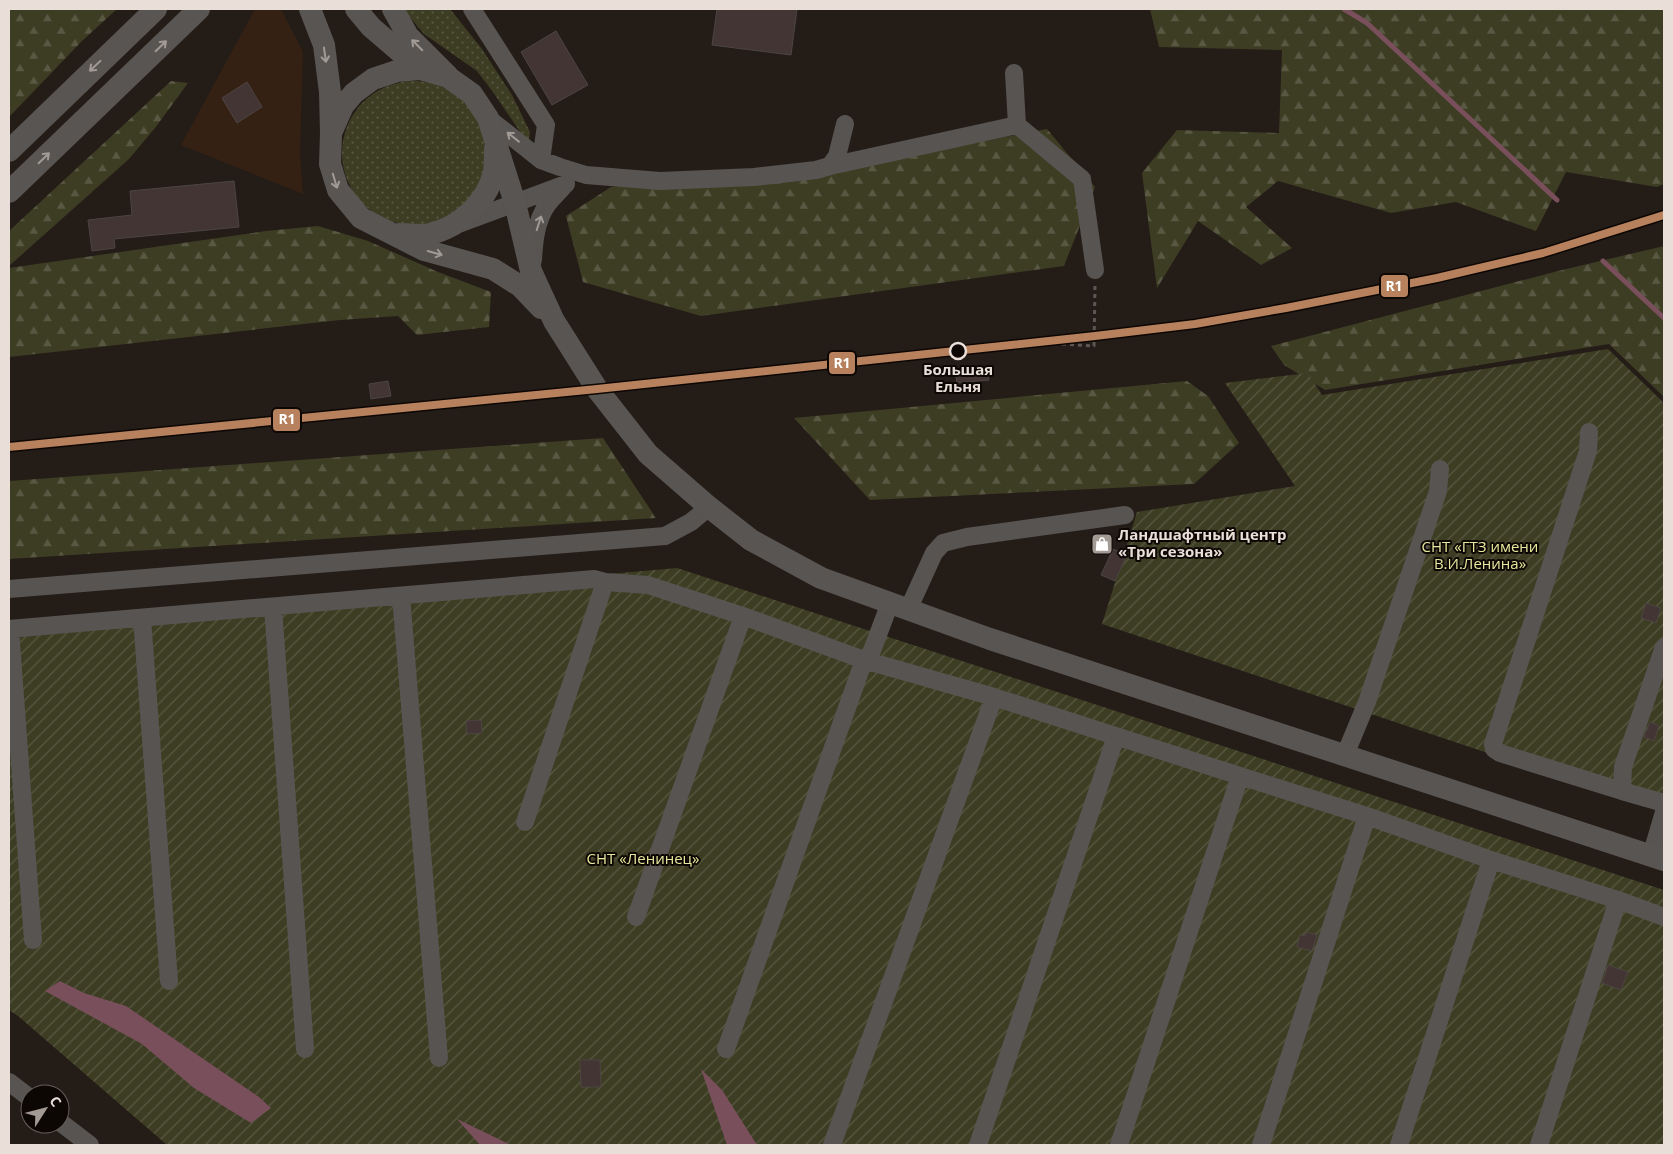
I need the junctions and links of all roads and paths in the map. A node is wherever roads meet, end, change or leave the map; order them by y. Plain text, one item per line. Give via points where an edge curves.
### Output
1 (156, 9) edge
2 (199, 9) edge
3 (310, 9) edge
4 (356, 9) edge
5 (393, 9) edge
6 (472, 9) edge
7 (420, 70) junction
8 (1014, 73) dead end
9 (448, 77) junction
10 (488, 118) junction
11 (845, 124) dead end
12 (1017, 125) junction
13 (331, 133) junction
14 (495, 141) junction
15 (9, 151) edge
16 (541, 160) junction
17 (830, 166) junction
18 (586, 176) junction
19 (566, 184) junction
20 (9, 192) edge
21 (516, 203) junction
22 (451, 227) junction
23 (391, 233) junction
24 (1095, 270) joint
25 (531, 271) junction
26 (554, 321) junction
27 (1062, 344) dead end
28 (1589, 432) dead end
29 (1440, 470) dead end
30 (709, 507) junction
31 (1125, 514) dead end
32 (606, 582) junction
33 (9, 589) edge
34 (401, 596) junction
35 (273, 607) junction
36 (899, 607) junction
37 (744, 616) junction
38 (142, 618) junction
39 (9, 629) edge
40 (1664, 647) edge
41 (866, 661) junction
42 (994, 697) junction
43 (1116, 736) junction
44 (1345, 755) junction
45 (1240, 776) junction
46 (1622, 791) junction
47 (1664, 803) edge
48 (1664, 812) edge
49 (1367, 816) junction
50 (525, 822) dead end
51 (1657, 858) edge
52 (1491, 860) junction
53 (1618, 900) junction
54 (1664, 916) edge
55 (636, 918) dead end
56 (33, 940) dead end
57 (169, 981) dead end
58 (306, 1049) dead end
59 (726, 1049) dead end
60 (439, 1058) dead end
61 (9, 1082) edge
62 (20, 1090) edge
63 (70, 1130) edge
64 (90, 1145) edge
65 (832, 1145) edge
66 (978, 1145) edge
67 (1119, 1145) edge
68 (1261, 1145) edge
69 (1399, 1145) edge
70 (1538, 1145) edge

1 -> 15 main road
20 -> 2 main road
3 -> 13 main road via 324,45
4 - 7 main road via 371,27
9 -> 5 main road via 408,36
6 - 16 street via 546,125
7 - 9 main road
7 - 13 main road via 397,71 373,79 343,106
8 - 12 street
9 - 10 main road via 472,94
10 - 14 main road
16 -> 10 street
11 - 17 street via 838,156
12 - 17 street
12 - 24 street via 1082,179
13 -> 23 main road via 330,164 338,190 361,218
14 - 21 main road
14 - 22 main road via 494,170 489,186 478,205
16 - 18 street
17 - 18 street via 754,177 660,181
18 - 19 street
19 - 21 street
25 -> 19 street via 541,217 547,204
21 - 22 street
21 - 25 main road
22 - 23 main road via 428,235
23 -> 26 main road via 424,250 493,269 520,286
24 - 27 path via 1094,346
25 - 26 main road
26 - 30 main road via 597,389 648,454
28 - 46 street via 1588,451 1493,744 1494,750 1500,754
29 - 44 street via 1435,500 1367,702
30 - 33 street via 666,536
30 - 36 main road via 751,540 821,578
31 - 36 street via 943,543
32 - 34 street via 594,579
32 - 37 street via 648,586
32 - 50 street
34 - 35 street
34 - 60 street
35 - 38 street
35 - 58 street
36 - 41 street
36 - 44 main road
37 - 41 street
37 - 55 street
38 - 39 street
38 - 57 street
39 - 56 street
40 - 46 street via 1624,767
41 - 42 street
41 - 59 street
42 - 43 street
42 - 65 street
43 - 45 street
43 - 66 street
44 - 51 main road
45 - 49 street
45 - 67 street
46 - 47 street
48 - 51 street
49 - 52 street
49 - 68 street
52 - 53 street
52 - 69 street
53 - 54 street
53 - 70 street
61 - 62 street
63 - 64 street

